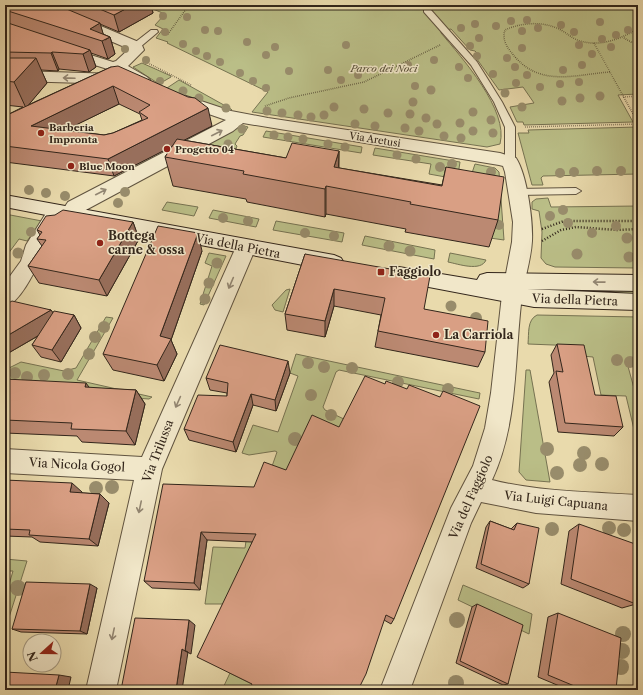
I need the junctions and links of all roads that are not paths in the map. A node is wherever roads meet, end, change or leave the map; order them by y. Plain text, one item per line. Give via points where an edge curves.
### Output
1 (39, 5) edge
2 (428, 5) edge
3 (154, 32) dead end
4 (136, 46) junction
5 (55, 47) edge
6 (124, 69) junction
7 (5, 80) edge
8 (152, 86) edge
9 (168, 95) edge
10 (239, 118) junction
11 (510, 162) junction
12 (576, 191) dead end
13 (517, 192) junction
14 (5, 201) edge
15 (63, 217) junction
16 (246, 247) junction
17 (47, 248) edge
18 (30, 263) junction
19 (351, 266) edge
20 (381, 272) edge
21 (638, 283) edge
22 (514, 288) junction
23 (5, 300) edge
24 (638, 302) edge
25 (5, 461) edge
26 (149, 469) junction
27 (476, 488) junction
28 (638, 508) edge
29 (101, 690) edge
30 (395, 690) edge

1 - 4 street
2 - 11 lane via 427,10 474,64 504,112 510,127
3 - 4 lane
4 - 6 street via 137,50
5 - 6 street
6 -> 7 street via 109,79 17,76
6 - 8 street
9 - 10 street, Via Aretusi
10 - 11 street, Via Aretusi
15 -> 10 street via 93,196 227,127
11 - 13 street
12 - 13 lane
13 - 22 street via 522,233
14 - 15 street, Via della Pietra
15 - 16 street, Via della Pietra
15 - 18 street via 36,246
16 - 19 street, Via della Pietra
16 -> 26 street, Via Trilussa
17 - 18 street
18 - 23 street
20 - 22 street, Via della Pietra
21 -> 22 street, Via della Pietra
22 - 24 street, Via della Pietra via 541,300
22 - 27 street, Via del Faggiolo via 500,415 489,458
25 - 26 street, Via Nicola Gogol
26 -> 29 street, Via Trilussa
27 - 28 street, Via Luigi Capuana via 502,496 530,500
27 - 30 street, Via del Faggiolo via 460,517

